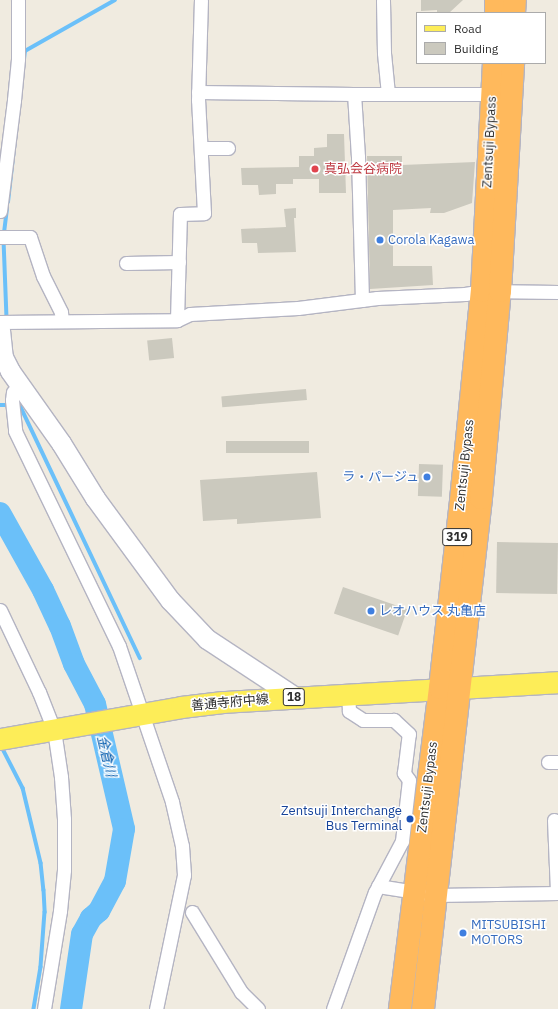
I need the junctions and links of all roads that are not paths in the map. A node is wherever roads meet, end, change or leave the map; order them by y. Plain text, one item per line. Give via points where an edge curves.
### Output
1 (18, 0) edge
2 (200, 0) edge
3 (383, 0) edge
4 (496, 0) edge
5 (515, 0) edge
6 (496, 12) edge
7 (514, 12) edge
8 (494, 64) edge
9 (513, 64) edge
10 (198, 92) junction
11 (354, 94) junction
12 (388, 94) junction
13 (492, 94) junction
14 (201, 148) junction
15 (228, 148) dead end
16 (0, 211) edge
17 (4, 237) edge
18 (179, 262) junction
19 (126, 263) dead end
20 (491, 291) junction
21 (558, 292) edge
22 (362, 300) junction
23 (177, 320) junction
24 (62, 321) junction
25 (0, 322) edge
26 (0, 330) edge
27 (15, 398) junction
28 (0, 610) edge
29 (558, 682) edge
30 (450, 687) junction
31 (348, 694) junction
32 (295, 697) junction
33 (136, 715) junction
34 (59, 729) junction
35 (0, 739) edge
36 (554, 820) dead end
37 (378, 886) junction
38 (557, 893) edge
39 (425, 894) junction
40 (192, 912) dead end
41 (44, 1009) edge
42 (156, 1009) edge
43 (258, 1009) edge
44 (333, 1009) edge
45 (400, 1009) edge
46 (423, 1009) edge

1 - 16 street via 18,59
2 - 10 street
3 - 12 street
4 - 6 highway
5 - 7 highway
8 - 13 highway, Zentsuji Bypass / 319
9 - 20 highway, Zentsuji Bypass / 319
10 - 11 street
10 - 14 street
11 - 12 street
11 - 22 street
12 - 13 street
13 - 20 highway, Zentsuji Bypass / 319
14 - 15 street
14 - 18 street via 204,213 180,214
17 - 24 street via 30,237 43,276 62,312
18 - 19 street
18 - 23 street
20 - 21 street
20 - 22 street
20 - 30 highway, Zentsuji Bypass / 319 via 481,498
22 - 23 street via 298,308 190,314
23 - 24 street
24 - 25 street
26 - 27 street via 3,357
27 - 32 street via 61,443 95,498 170,600 206,639
27 - 33 street via 15,431 119,646
28 - 34 street
29 - 30 main road, 善通寺府中線 / 18
30 - 31 main road, 善通寺府中線 / 18
30 - 39 highway, Zentsuji Bypass / 319
31 - 32 main road, 善通寺府中線 / 18
31 - 37 street via 349,711 363,720 394,720 409,734 404,772 409,780 402,841
32 - 33 main road, 善通寺府中線 / 18 via 223,702
33 - 34 main road, 善通寺府中線 / 18
33 - 42 street via 172,802 183,853 184,875
34 - 35 main road, 善通寺府中線 / 18
34 - 41 street via 64,870
36 - 38 street
37 - 39 street
37 - 44 street
38 - 39 street
39 - 45 highway, Zentsuji Bypass / 319
39 - 46 highway, Zentsuji Bypass / 319
40 - 43 street via 241,992

